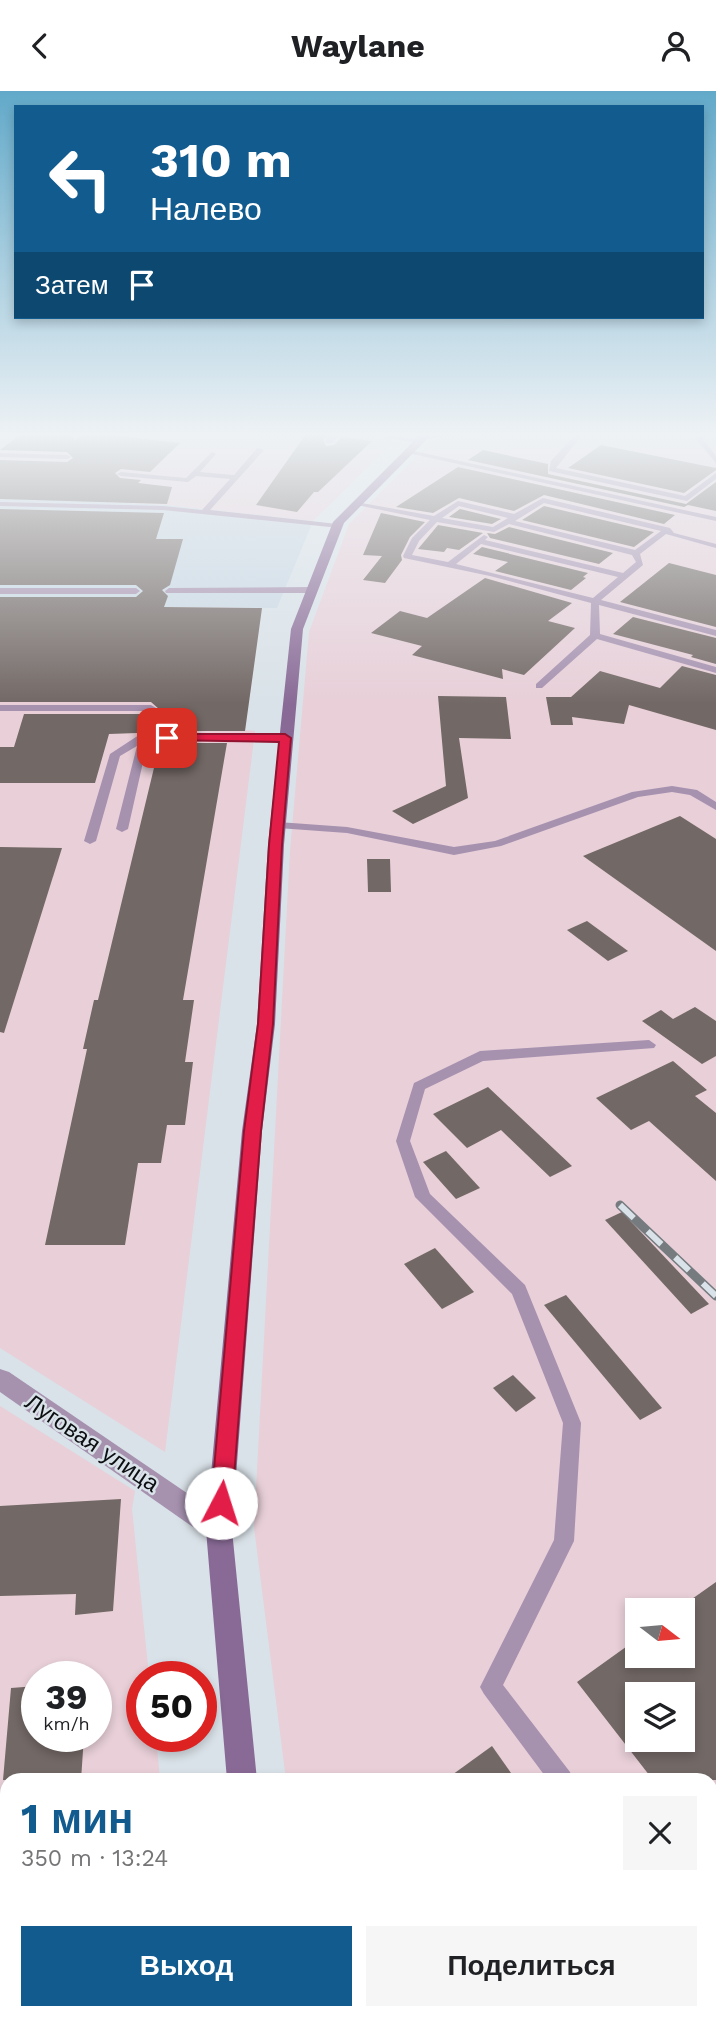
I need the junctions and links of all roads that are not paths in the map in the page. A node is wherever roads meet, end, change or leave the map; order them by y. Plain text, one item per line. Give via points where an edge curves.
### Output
1 (318, 524) edge
2 (430, 524) edge
3 (467, 524) edge
4 (503, 524) edge
5 (529, 524) edge
6 (643, 524) edge
7 (337, 526) joint
8 (494, 530) junction
9 (667, 530) junction
10 (479, 541) junction
11 (716, 546) edge
12 (636, 553) junction
13 (450, 565) junction
14 (624, 576) junction
15 (136, 590) dead end
16 (169, 590) dead end
17 (312, 590) junction
18 (0, 591) edge
19 (595, 601) junction
20 (716, 633) edge
21 (595, 636) junction
22 (716, 670) edge
23 (539, 686) dead end
24 (0, 708) edge
25 (144, 737) junction
26 (285, 738) junction
27 (716, 807) edge
28 (278, 825) junction
29 (122, 829) dead end
30 (90, 841) dead end
31 (649, 1045) dead end
32 (0, 1379) edge
33 (219, 1530) junction
34 (241, 1773) edge
35 (557, 1773) edge

1 - 7 lane
2 - 13 lane via 407,556
3 - 8 lane
4 - 8 lane
5 - 12 lane
6 - 9 lane
7 - 17 main road
8 - 10 lane
9 - 11 lane via 671,535
9 - 12 lane
10 - 13 lane
10 - 14 lane
12 - 14 lane via 640,563
13 - 19 lane
14 - 19 lane
15 - 18 lane
16 - 17 lane
17 - 26 main road via 297,629
19 - 20 lane
19 - 21 lane
21 - 22 lane
21 - 23 lane
24 - 25 lane via 151,708
25 - 26 lane
25 - 29 lane
25 - 30 lane via 115,754
26 - 28 main road
27 - 28 lane via 693,792 672,789 636,794 497,844 454,851 347,830
28 - 33 main road via 266,1024 252,1131
31 - 35 lane via 480,1056 419,1086 403,1141 424,1198 519,1290 572,1423 564,1541 492,1687
32 - 33 street, Луговая улица
33 - 34 main road

